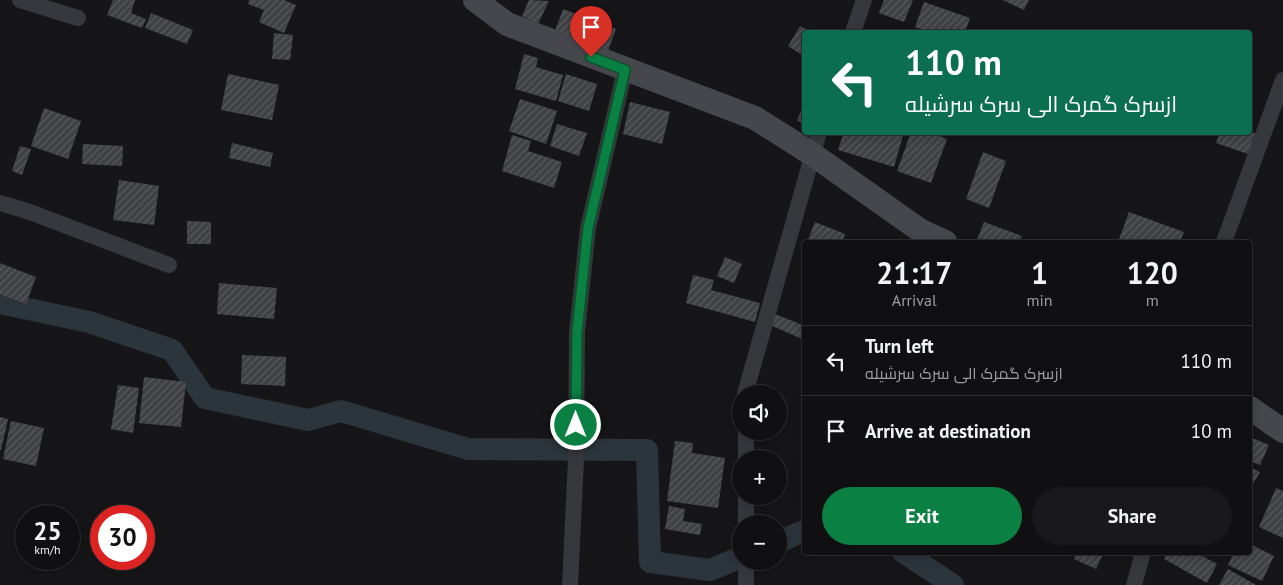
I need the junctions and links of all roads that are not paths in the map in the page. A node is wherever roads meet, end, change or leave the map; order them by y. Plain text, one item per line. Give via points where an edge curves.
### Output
1 (20, 0) edge
2 (476, 0) edge
3 (864, 0) edge
4 (78, 18) dead end
5 (854, 30) edge
6 (625, 70) junction
7 (1283, 80) edge
8 (815, 143) edge
9 (0, 203) edge
10 (941, 240) edge
11 (1225, 240) edge
12 (168, 266) dead end
13 (748, 385) edge
14 (1252, 409) edge
15 (1283, 431) edge
16 (1142, 555) edge
17 (746, 570) edge
18 (570, 585) edge
19 (746, 585) edge
20 (1134, 585) edge

1 - 4 street
2 - 6 street via 507,24
3 - 5 street
6 - 8 street
6 - 18 street via 588,228 577,332
7 - 11 street
8 - 10 street via 921,231
8 - 13 street
9 - 12 street
14 - 15 street
16 - 20 street
17 - 19 street

